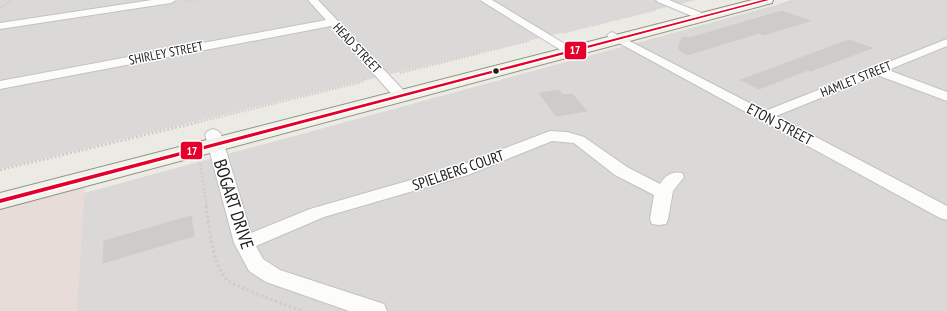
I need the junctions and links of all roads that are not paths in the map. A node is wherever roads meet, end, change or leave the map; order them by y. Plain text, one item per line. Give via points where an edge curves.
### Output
1 (171, 0) edge
2 (313, 0) edge
3 (485, 0) edge
4 (661, 0) edge
5 (744, 0) edge
6 (767, 0) edge
7 (698, 15) junction
8 (333, 22) junction
9 (0, 26) edge
10 (616, 37) junction
11 (947, 42) edge
12 (564, 44) junction
13 (877, 70) junction
14 (0, 85) edge
15 (398, 87) junction
16 (947, 97) edge
17 (764, 116) junction
18 (214, 139) junction
19 (676, 178) dead end
20 (0, 187) edge
21 (663, 192) junction
22 (0, 201) edge
23 (947, 214) edge
24 (659, 219) dead end
25 (244, 243) junction
26 (376, 311) edge

1 - 9 street
2 - 8 street, HEAD STREET
3 - 12 street
4 - 7 street
5 - 7 main road
6 - 7 main road
7 - 10 main road
8 - 14 street, SHIRLEY STREET
8 - 15 street, HEAD STREET
10 - 12 main road
10 - 17 street, ETON STREET
11 - 13 street, HAMLET STREET
12 - 15 main road
13 - 16 street
13 - 17 street, HAMLET STREET
15 - 18 main road
17 - 23 street, ETON STREET
18 - 20 main road
18 - 22 main road
18 - 25 street, BOGART DRIVE
19 - 21 street
21 - 24 street
21 - 25 street, SPIELBERG COURT via 621,171 579,140 550,136 462,171 317,213
25 - 26 street, BOGART DRIVE via 251,258 264,271

